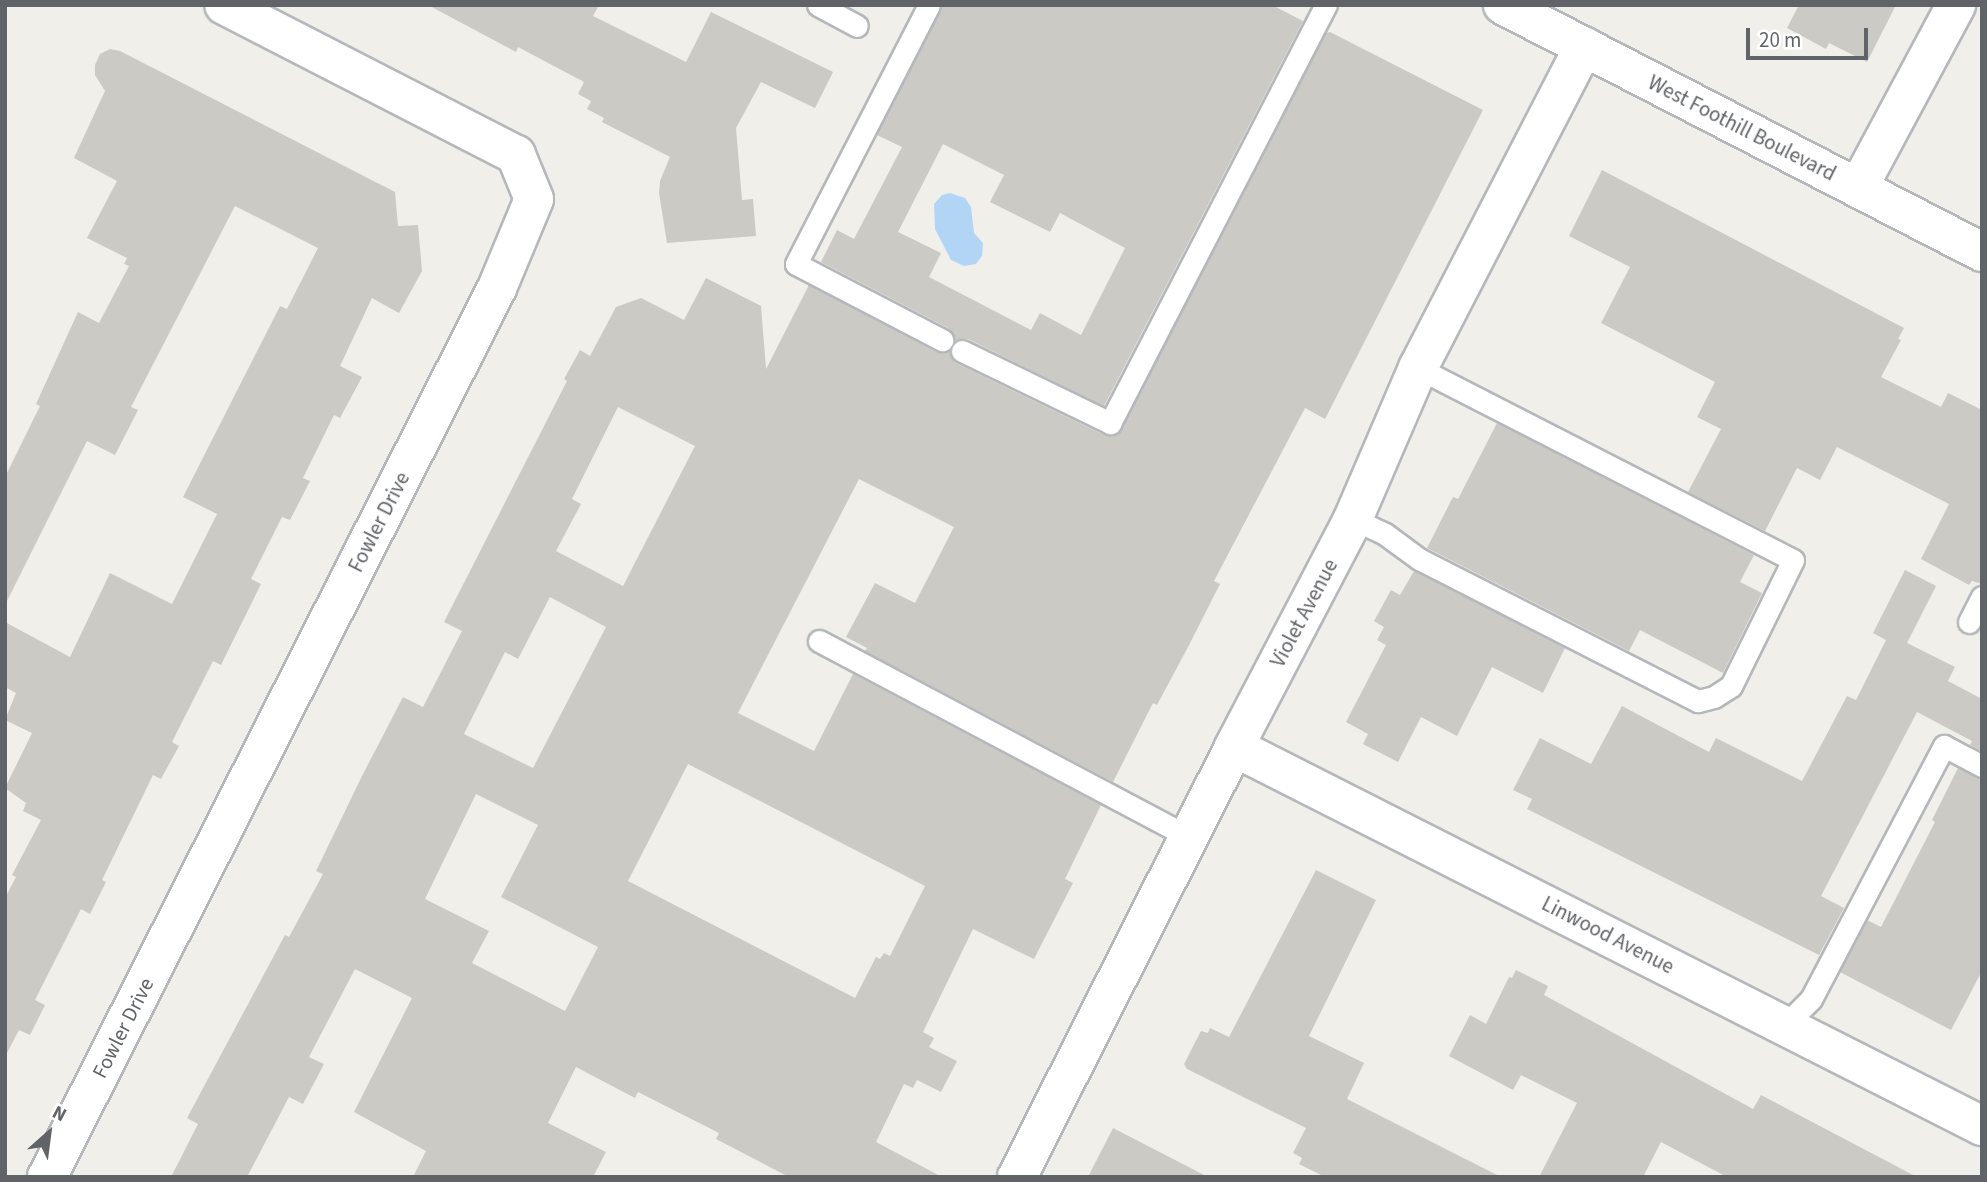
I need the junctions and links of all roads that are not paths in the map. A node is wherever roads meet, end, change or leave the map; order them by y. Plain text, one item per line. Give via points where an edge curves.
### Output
1 (224, 5) edge
2 (818, 5) edge
3 (929, 5) edge
4 (1326, 5) edge
5 (1503, 5) edge
6 (1956, 5) edge
7 (858, 26) dead end
8 (1584, 46) junction
9 (1858, 188) junction
10 (1982, 252) edge
11 (942, 340) dead end
12 (962, 351) dead end
13 (1418, 368) junction
14 (1353, 519) junction
15 (1982, 597) edge
16 (1969, 622) dead end
17 (819, 641) dead end
18 (1234, 747) junction
19 (1982, 766) edge
20 (1189, 837) junction
21 (1786, 1024) junction
22 (1982, 1126) edge
23 (47, 1177) edge
24 (1017, 1177) edge

1 - 23 street, Fowler Drive via 516,155 534,199 497,288
2 - 7 lane
3 - 11 lane via 796,264
4 - 12 lane via 1110,424
5 - 8 street, West Foothill Boulevard
6 - 9 street
8 - 9 street, West Foothill Boulevard
8 - 13 street, Violet Avenue
9 - 10 street, West Foothill Boulevard
13 - 14 street, Violet Avenue
13 - 14 lane via 1793,560 1731,686 1698,701 1419,559 1385,534
14 - 18 street, Violet Avenue
15 - 16 lane
17 - 20 lane
18 - 20 street, Violet Avenue
18 - 21 street, Linwood Avenue
19 - 21 lane via 1944,746 1811,999
20 - 24 street, Violet Avenue
21 - 22 street, Linwood Avenue

